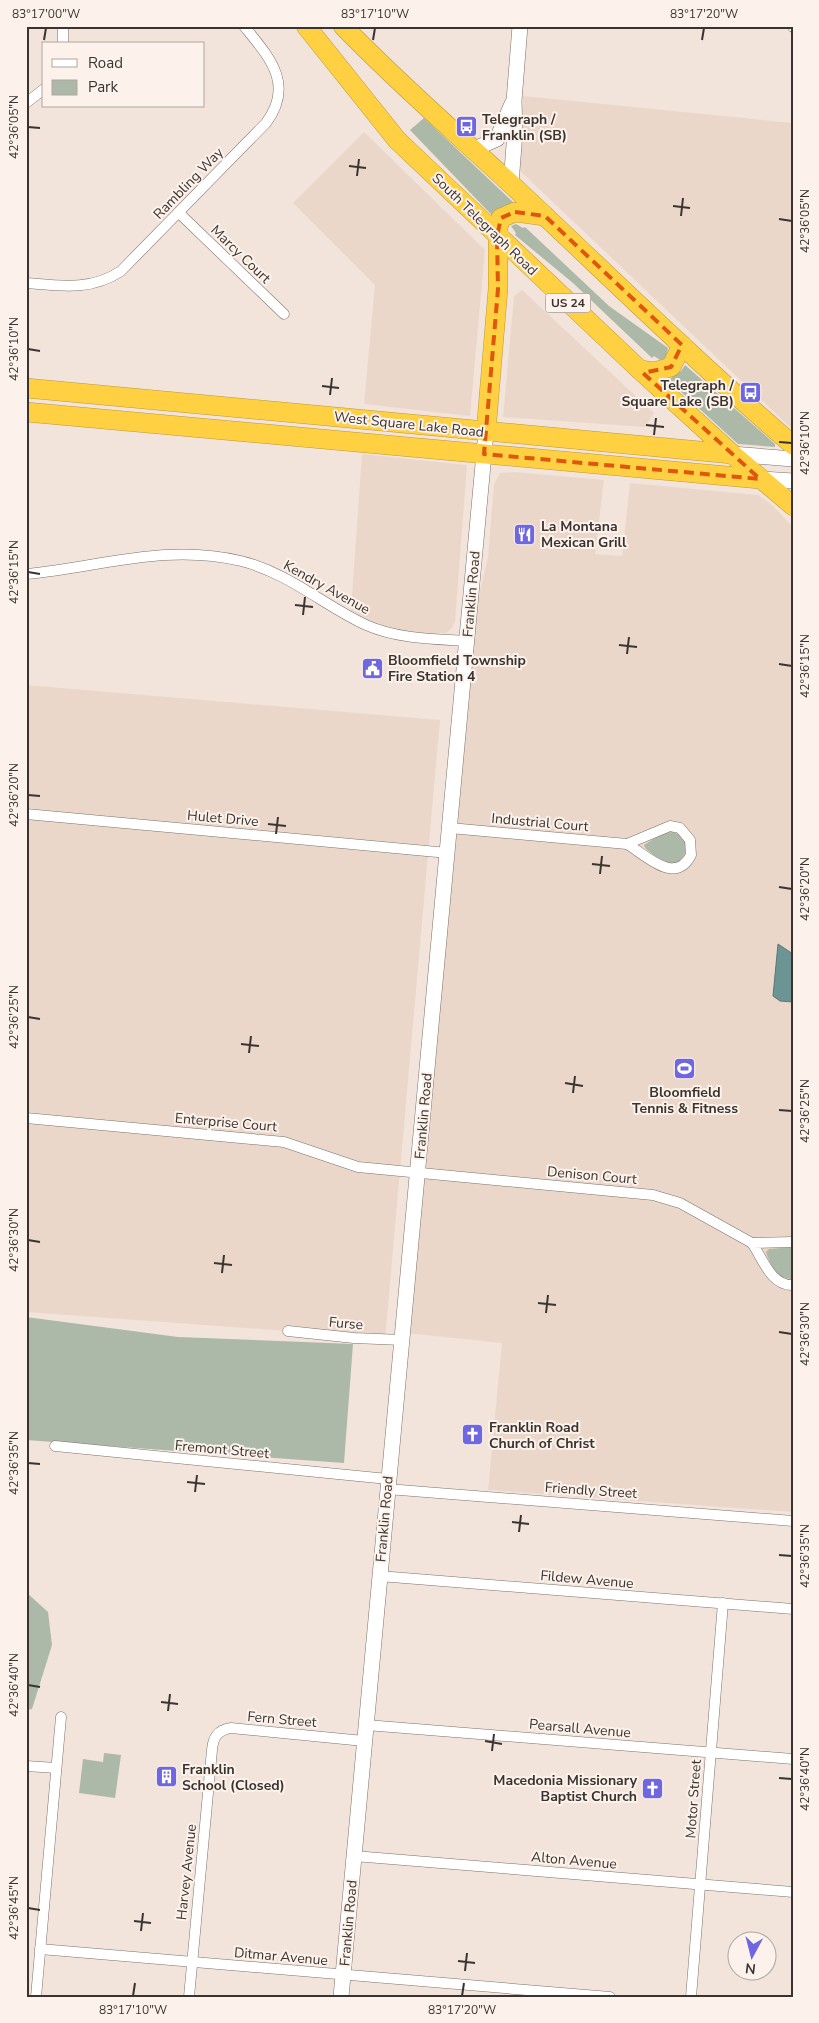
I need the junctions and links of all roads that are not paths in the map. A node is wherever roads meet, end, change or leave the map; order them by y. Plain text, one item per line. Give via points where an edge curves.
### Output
1 (63, 26) edge
2 (244, 26) edge
3 (306, 26) edge
4 (343, 26) edge
5 (520, 26) edge
6 (63, 42) edge
7 (42, 91) edge
8 (514, 101) junction
9 (26, 103) edge
10 (472, 150) junction
11 (511, 184) junction
12 (179, 212) junction
13 (545, 216) junction
14 (497, 236) junction
15 (26, 282) edge
16 (284, 314) dead end
17 (682, 345) junction
18 (640, 370) junction
19 (26, 388) edge
20 (26, 412) edge
21 (486, 432) junction
22 (793, 446) edge
23 (484, 454) junction
24 (732, 454) junction
25 (793, 459) edge
26 (760, 479) junction
27 (793, 481) edge
28 (793, 506) edge
29 (26, 574) edge
30 (467, 641) junction
31 (26, 814) edge
32 (450, 828) junction
33 (627, 844) junction
34 (448, 853) junction
35 (26, 1118) edge
36 (418, 1173) junction
37 (793, 1242) edge
38 (752, 1243) junction
39 (793, 1284) edge
40 (288, 1331) dead end
41 (402, 1340) junction
42 (55, 1446) dead end
43 (387, 1484) junction
44 (793, 1521) edge
45 (379, 1576) junction
46 (723, 1604) junction
47 (793, 1609) edge
48 (60, 1717) dead end
49 (366, 1725) junction
50 (364, 1741) junction
51 (212, 1750) joint
52 (710, 1752) junction
53 (793, 1759) edge
54 (26, 1766) edge
55 (56, 1768) junction
56 (354, 1856) junction
57 (700, 1884) junction
58 (793, 1892) edge
59 (40, 1948) junction
60 (192, 1962) junction
61 (343, 1975) junction
62 (36, 1997) edge
63 (189, 1997) edge
64 (342, 1997) edge
65 (610, 1997) edge
66 (690, 1997) edge

1 - 6 street
2 - 12 street, Rambling Way via 275,69 279,86 277,102 266,123
3 - 14 highway, South Telegraph Road / US 24 via 397,140
4 - 10 highway via 386,71
5 - 8 street
7 - 9 street
8 - 10 street via 497,139
8 - 11 street
10 - 11 highway
11 - 13 highway
12 - 15 street, Rambling Way via 129,264 105,280 75,286
12 - 16 street, Marcy Court
13 - 14 highway via 507,214 501,218
13 - 17 highway
14 - 18 highway, South Telegraph Road / US 24
14 - 21 highway, Franklin Road via 498,289
17 - 18 highway via 671,366 654,372
17 - 22 highway
18 - 24 highway, South Telegraph Road / US 24
19 - 21 highway, West Square Lake Road
20 - 23 highway, West Square Lake Road
21 - 23 street, Franklin Road
21 - 24 highway, West Square Lake Road
23 - 26 highway, West Square Lake Road
23 - 30 street, Franklin Road
24 - 25 street, West Square Lake Road
24 - 26 highway, South Telegraph Road / US 24
26 - 27 street, West Square Lake Road
26 - 28 highway, South Telegraph Road / US 24
29 - 30 street, Kendry Avenue via 165,554 219,557 252,564 285,577 375,628 409,637
30 - 32 street, Franklin Road
31 - 34 street, Hulet Drive
32 - 33 street, Industrial Court
32 - 34 street, Franklin Road
33 - 33 street, Industrial Court via 661,867 671,869 685,864 692,850 684,831 670,826
34 - 36 street, Franklin Road
35 - 36 street, Enterprise Court via 284,1142 351,1166
36 - 38 street, Denison Court via 653,1195 680,1203
36 - 41 street, Franklin Road
37 - 38 street
38 - 39 street via 772,1277 783,1284
40 - 41 street, Furse
41 - 43 street, Franklin Road
42 - 43 street, Fremont Street
43 - 44 street, Friendly Street
43 - 45 street, Franklin Road
45 - 46 street, Fildew Avenue
45 - 49 street, Franklin Road
46 - 47 street, Fildew Avenue
46 - 52 street, Motor Street
48 - 55 street
49 - 50 street, Franklin Road
49 - 52 street, Pearsall Avenue
50 - 51 street, Fern Street via 231,1728 217,1734
50 - 56 street, Franklin Road
51 - 60 street, Harvey Avenue
52 - 53 street, Pearsall Avenue
52 - 57 street, Motor Street
54 - 55 street
55 - 59 street
56 - 57 street, Alton Avenue
56 - 61 street, Franklin Road
57 - 58 street, Alton Avenue
57 - 66 street, Motor Street
59 - 60 street, Ditmar Avenue
59 - 62 street
60 - 61 street, Ditmar Avenue
60 - 63 street, Harvey Avenue
61 - 64 street, Franklin Road
61 - 65 street, Ditmar Avenue

